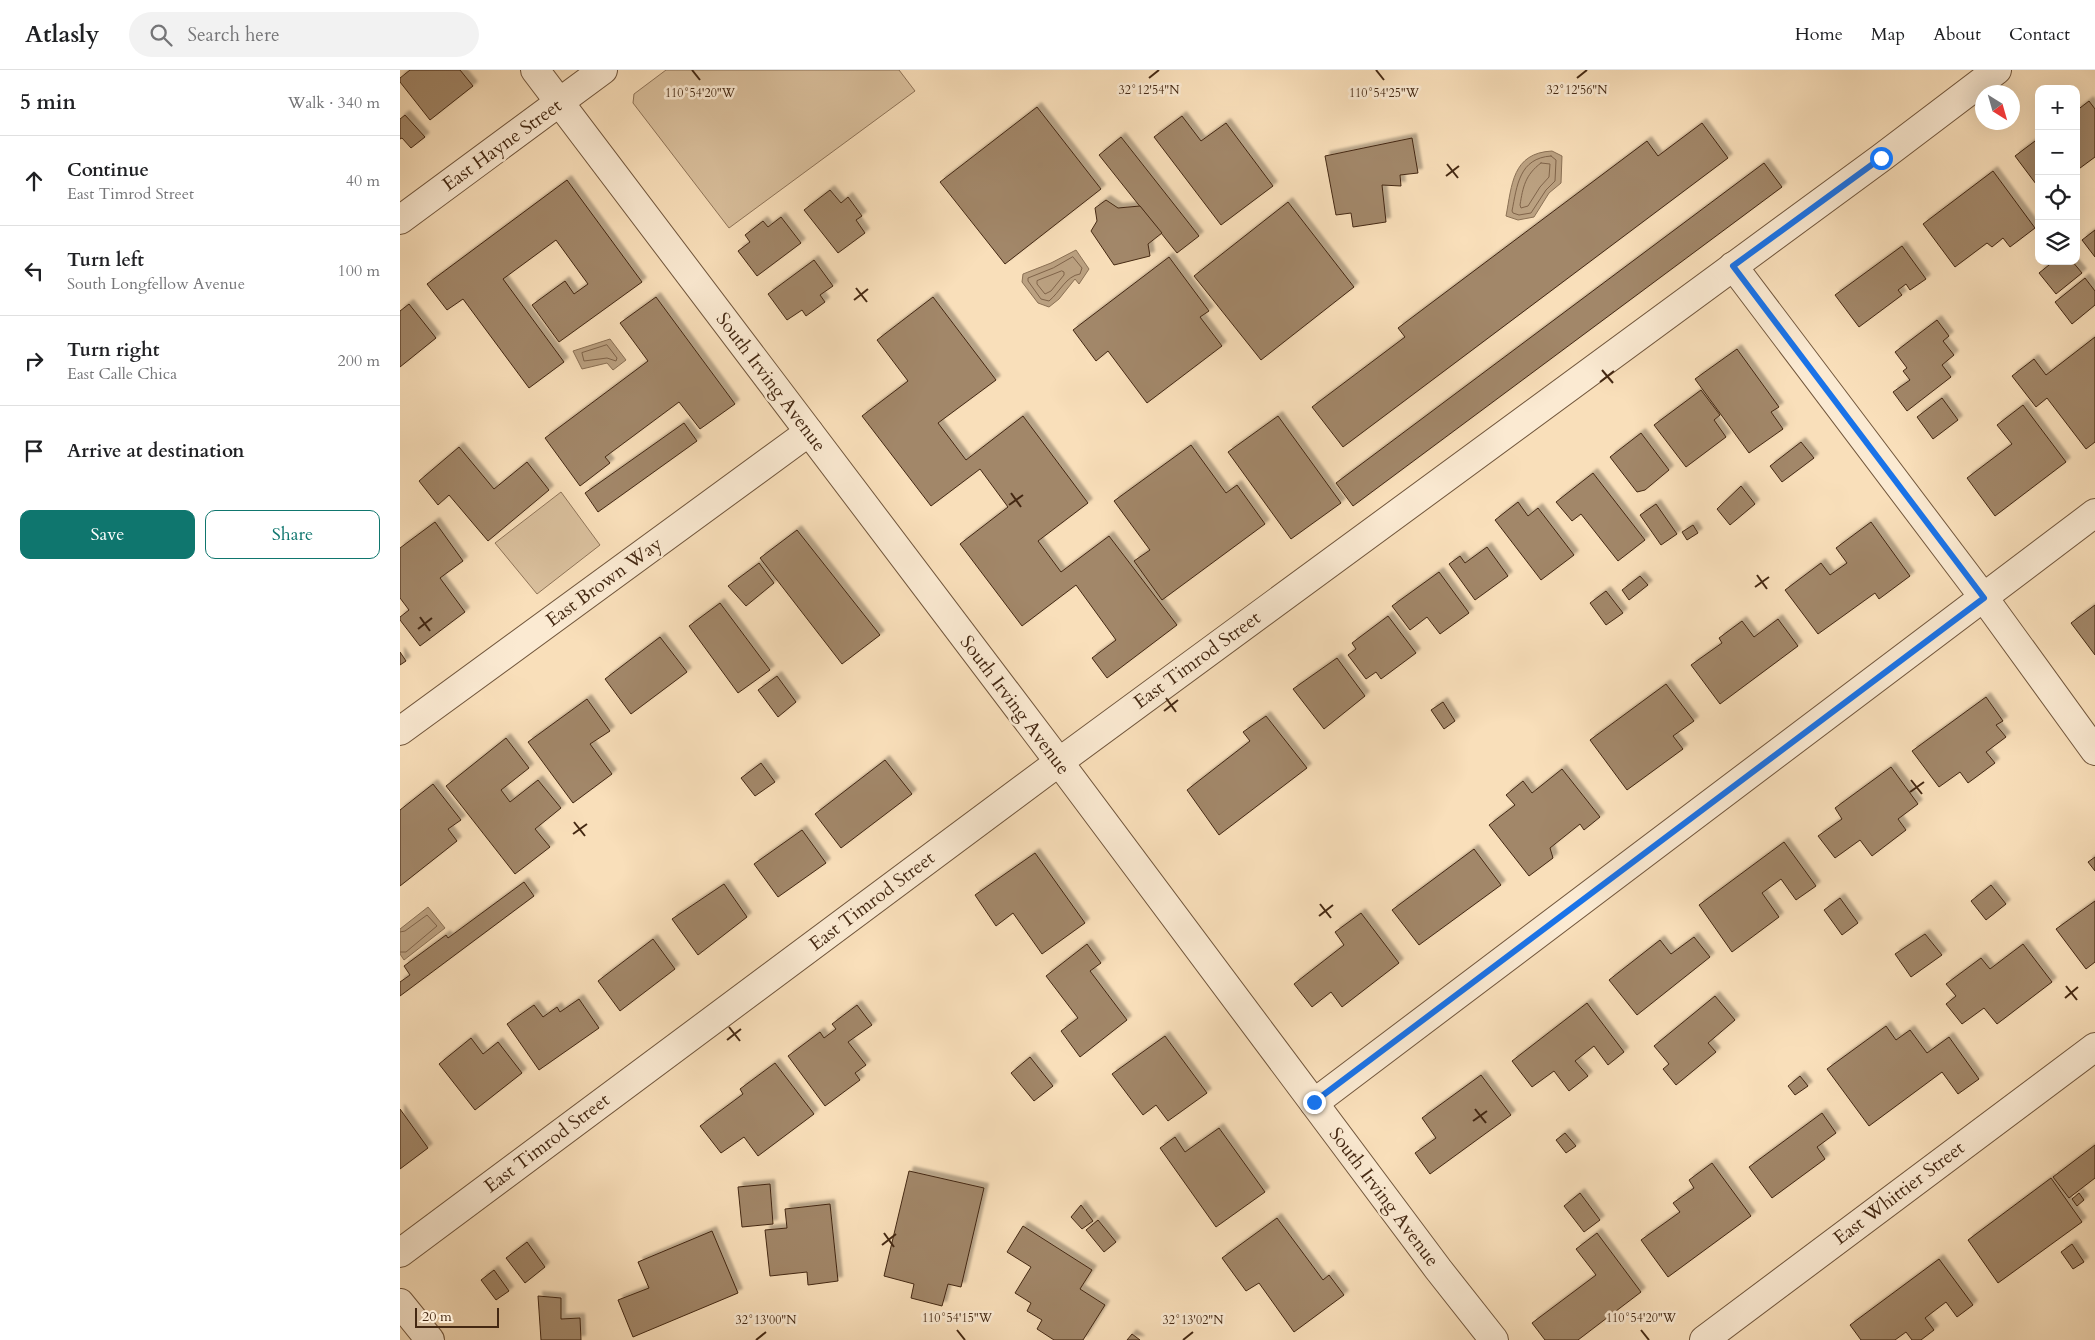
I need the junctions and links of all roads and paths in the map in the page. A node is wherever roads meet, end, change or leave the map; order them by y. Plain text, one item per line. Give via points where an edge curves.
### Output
1 (535, 70) edge
2 (603, 70) edge
3 (1997, 70) edge
4 (561, 102) junction
5 (400, 220) edge
6 (1733, 266) junction
7 (808, 432) junction
8 (2095, 513) edge
9 (1984, 598) junction
10 (400, 731) edge
11 (2095, 752) edge
12 (1058, 762) junction
13 (2095, 1047) edge
14 (1314, 1102) junction
15 (400, 1253) edge
16 (400, 1303) edge
17 (430, 1340) edge
18 (1494, 1340) edge
19 (1704, 1340) edge

1 - 4 street, South Irving Avenue
2 - 4 street, East Hayne Street
3 - 6 street, East Timrod Street
4 - 5 street, East Hayne Street
4 - 7 street, South Irving Avenue
6 - 9 street
6 - 12 street, East Timrod Street
7 - 10 street, East Brown Way
7 - 12 street, South Irving Avenue
8 - 9 street
9 - 11 street
9 - 14 street
12 - 14 street, South Irving Avenue
12 - 15 street, East Timrod Street
13 - 19 street, East Whittier Street
14 - 18 street, South Irving Avenue
16 - 17 street

